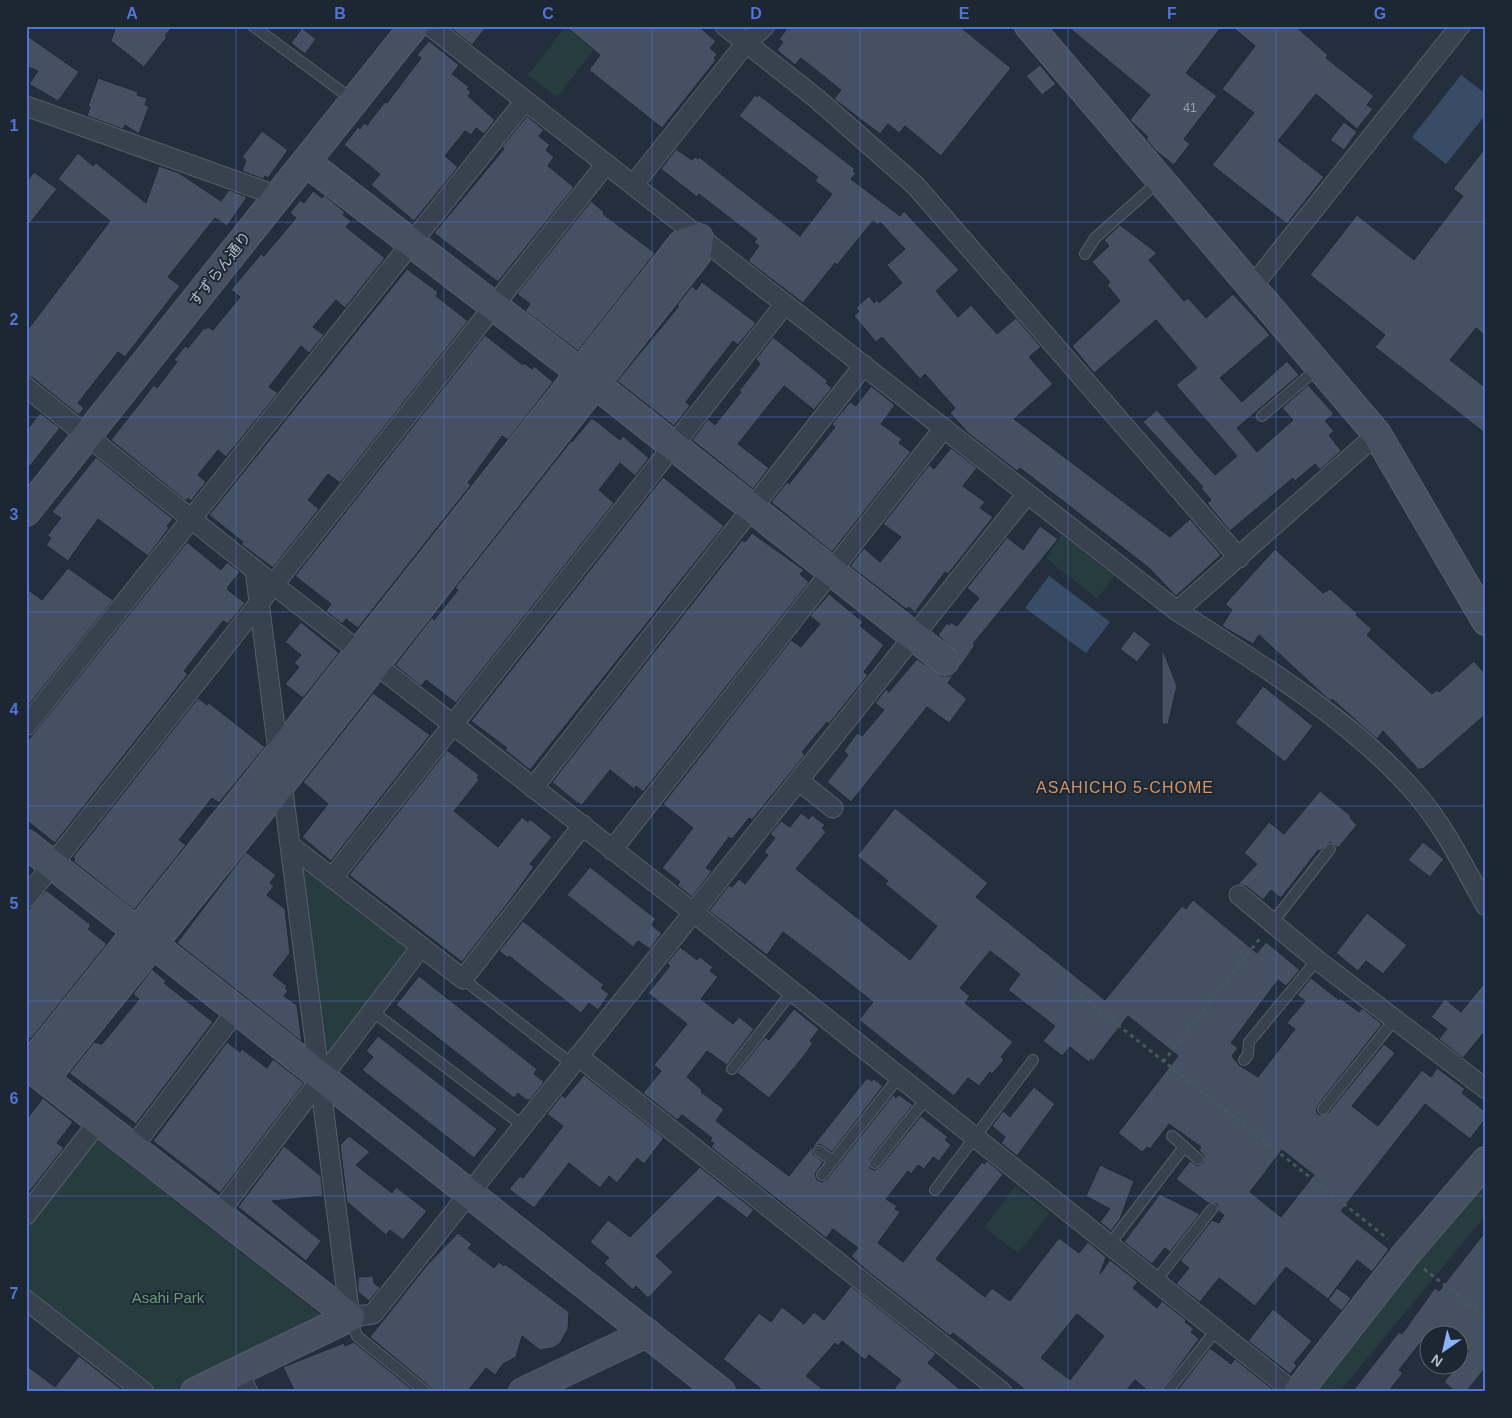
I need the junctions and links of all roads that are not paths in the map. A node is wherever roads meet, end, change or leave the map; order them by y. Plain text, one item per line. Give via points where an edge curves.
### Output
1 (253, 26) edge
2 (414, 26) edge
3 (430, 26) edge
4 (725, 26) edge
5 (765, 26) edge
6 (1029, 26) edge
7 (1460, 26) edge
8 (746, 43) junction
9 (354, 101) junction
10 (524, 102) junction
11 (28, 111) edge
12 (306, 162) junction
13 (606, 164) junction
14 (1159, 180) junction
15 (634, 184) junction
16 (278, 196) junction
17 (699, 238) junction
18 (412, 241) junction
19 (1085, 254) dead end
20 (1251, 288) junction
21 (785, 304) junction
22 (494, 306) junction
23 (864, 365) junction
24 (1320, 367) junction
25 (587, 378) junction
26 (26, 387) edge
27 (1262, 416) dead end
28 (944, 428) junction
29 (1377, 434) junction
30 (88, 435) junction
31 (673, 446) junction
32 (1026, 494) junction
33 (752, 508) junction
34 (26, 512) edge
35 (192, 518) junction
36 (1240, 558) junction
37 (256, 570) junction
38 (831, 571) junction
39 (274, 585) junction
40 (259, 604) junction
41 (1177, 611) junction
42 (1486, 621) edge
43 (914, 635) junction
44 (368, 658) junction
45 (944, 660) dead end
46 (454, 724) junction
47 (26, 726) edge
48 (279, 754) junction
49 (282, 782) junction
50 (799, 782) junction
51 (533, 788) junction
52 (833, 808) dead end
53 (582, 826) junction
54 (26, 844) edge
55 (291, 846) junction
56 (1330, 849) dead end
57 (612, 850) junction
58 (52, 865) junction
59 (332, 878) junction
60 (1238, 895) dead end
61 (26, 898) edge
62 (1486, 906) edge
63 (693, 912) junction
64 (1272, 923) junction
65 (145, 938) junction
66 (421, 947) junction
67 (1317, 960) junction
68 (463, 979) junction
69 (791, 993) junction
70 (237, 1010) junction
71 (372, 1011) junction
72 (1394, 1019) junction
73 (575, 1060) junction
74 (1033, 1060) dead end
75 (1244, 1060) dead end
76 (732, 1069) dead end
77 (29, 1074) edge
78 (898, 1078) junction
79 (321, 1079) junction
80 (1486, 1089) edge
81 (926, 1100) junction
82 (1323, 1109) dead end
83 (99, 1121) junction
84 (522, 1125) junction
85 (1172, 1136) dead end
86 (974, 1138) junction
87 (1184, 1146) junction
88 (132, 1148) junction
89 (819, 1151) dead end
90 (1198, 1159) dead end
91 (1486, 1160) edge
92 (833, 1161) junction
93 (876, 1163) dead end
94 (822, 1175) dead end
95 (935, 1190) dead end
96 (468, 1192) junction
97 (1212, 1208) dead end
98 (218, 1214) junction
99 (26, 1215) edge
100 (1108, 1245) junction
101 (1155, 1282) junction
102 (26, 1300) edge
103 (350, 1317) junction
104 (1216, 1330) junction
105 (647, 1333) junction
106 (243, 1381) edge
107 (144, 1392) edge
108 (195, 1392) edge
109 (426, 1392) edge
110 (523, 1392) edge
111 (721, 1392) edge
112 (1002, 1392) edge
113 (1168, 1392) edge
114 (1294, 1392) edge
115 (1298, 1392) edge

1 - 9 lane
2 - 9 street, すずらん通り
3 - 10 street
4 - 8 street
5 - 8 street
6 - 14 street
7 - 20 street
8 - 15 street
8 - 36 street via 816,98 915,185
9 - 12 street, すずらん通り
10 - 13 street
10 - 18 street
11 - 16 street
12 - 16 street, すずらん通り
12 - 18 street
13 - 15 street
13 - 22 street
14 - 19 lane via 1095,238
14 - 20 street
15 - 17 street
16 - 30 street, すずらん通り
17 - 21 street
17 - 25 street via 682,244
18 - 22 street
18 - 35 street
20 - 24 street
21 - 23 street
21 - 31 street
22 - 25 street
22 - 39 street
23 - 28 street
23 - 33 street
24 - 27 lane
24 - 29 street
25 - 31 street
25 - 44 street
26 - 30 street
28 - 32 street
28 - 38 street
29 - 36 street
29 - 42 street
30 - 34 street, すずらん通り
30 - 35 street
31 - 33 street
31 - 46 street
32 - 41 street
32 - 43 street
33 - 38 street
33 - 51 street
35 - 37 street
35 - 47 street
36 - 41 street
37 - 39 street
37 - 40 street
38 - 43 street
38 - 57 street
39 - 40 street
39 - 44 street
40 - 48 street
40 - 58 street
41 - 62 street via 1255,660 1379,754 1419,797 1446,836
43 - 45 street
43 - 50 street
44 - 46 street
44 - 48 street
44 - 49 street
46 - 51 street
46 - 59 street
48 - 49 street
48 - 65 street
49 - 55 street
49 - 65 street
50 - 52 street
50 - 63 street
51 - 53 street
53 - 57 street
53 - 68 street
54 - 58 street
55 - 59 street
55 - 79 street
56 - 64 lane
57 - 63 street
58 - 61 street
58 - 65 street
59 - 66 street
60 - 64 street
63 - 69 street
63 - 73 street
64 - 67 street
65 - 70 street
65 - 77 street via 34,1060
66 - 68 street
66 - 71 street
67 - 72 street
67 - 75 lane via 1248,1042 1248,1055
68 - 73 lane
69 - 76 lane
69 - 78 street
70 - 79 street
70 - 88 street
71 - 79 street
71 - 84 lane
72 - 80 street
72 - 82 lane
73 - 84 street
73 - 112 street
74 - 86 lane
77 - 83 street
78 - 81 street
78 - 92 lane
79 - 96 street
79 - 98 street
79 - 103 street
81 - 86 street
81 - 93 lane
83 - 88 street
83 - 99 street
84 - 96 street
85 - 87 lane
86 - 95 lane
86 - 100 street
87 - 90 lane
87 - 100 lane
88 - 98 street
89 - 92 lane
91 - 115 street via 1415,1261
92 - 94 lane
96 - 103 street via 373,1314
96 - 105 street
97 - 101 lane
98 - 103 street
100 - 101 street
101 - 104 street
102 - 107 street
103 - 106 street
103 - 109 lane via 357,1336
104 - 113 lane
104 - 114 street
105 - 110 street
105 - 111 street
106 - 108 street

